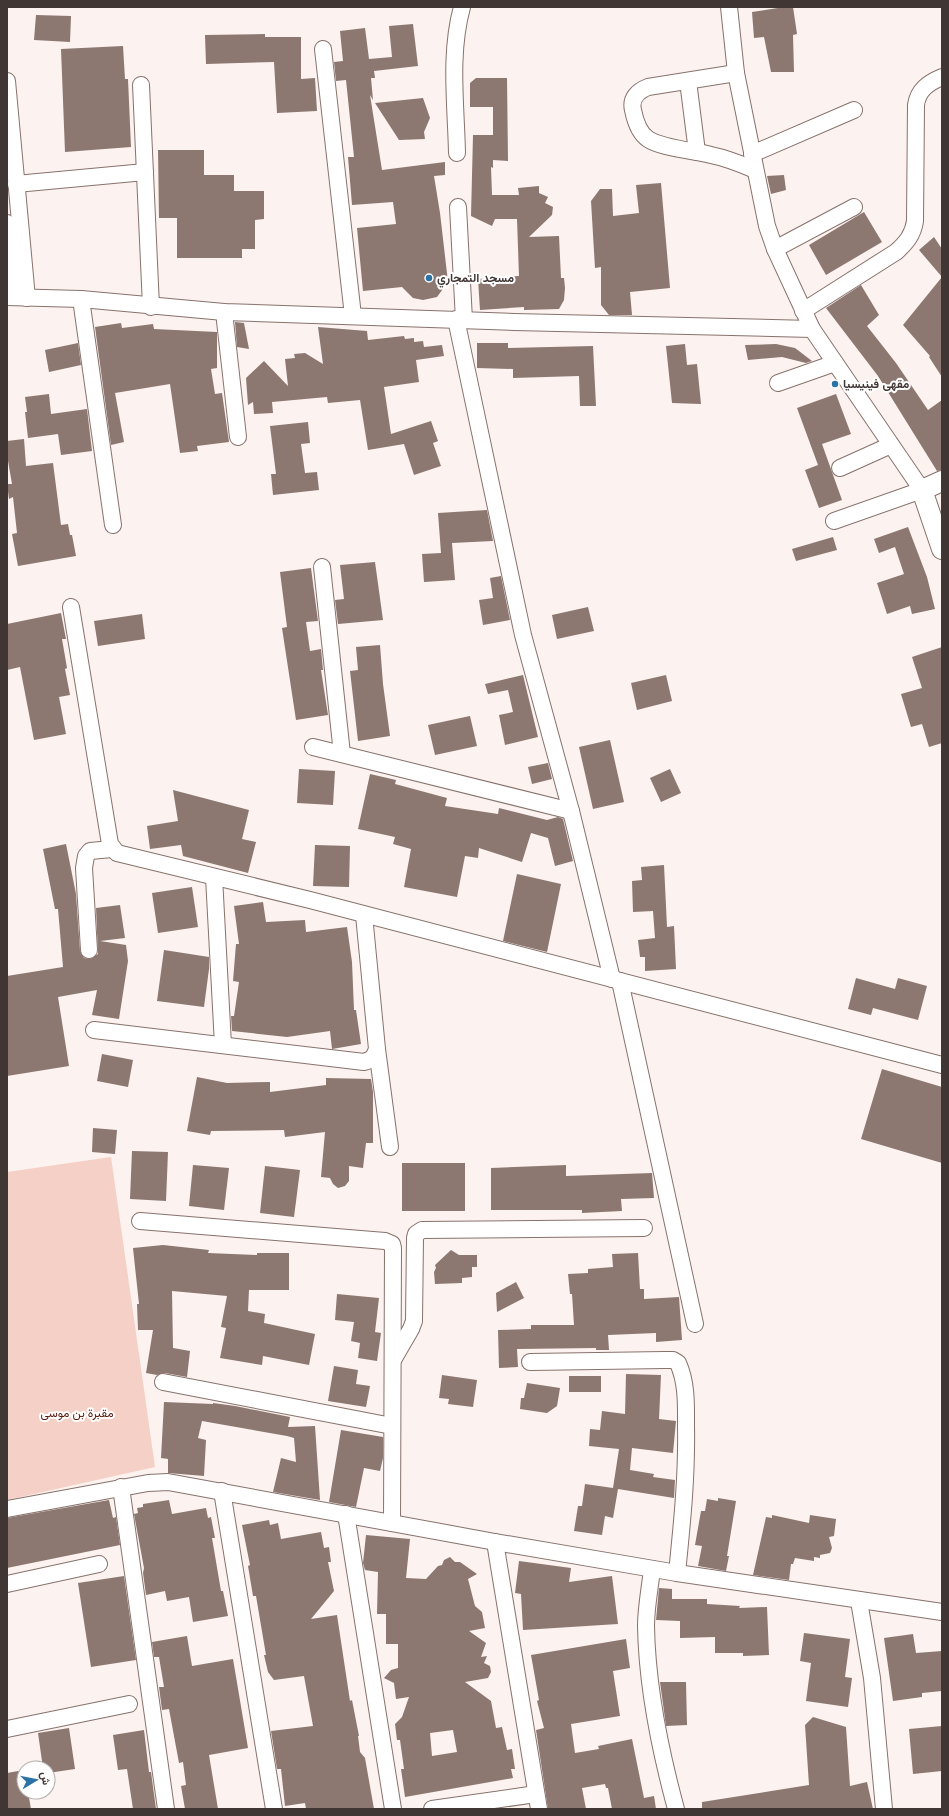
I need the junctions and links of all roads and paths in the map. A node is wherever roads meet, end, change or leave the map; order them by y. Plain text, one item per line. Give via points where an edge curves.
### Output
1 (462, 7) edge
2 (729, 7) edge
3 (323, 49) dead end
4 (736, 73) junction
5 (942, 77) edge
6 (7, 81) edge
7 (688, 81) junction
8 (141, 85) dead end
9 (854, 110) dead end
10 (697, 152) junction
11 (457, 153) dead end
12 (752, 154) junction
13 (755, 170) junction
14 (145, 172) junction
15 (16, 184) junction
16 (458, 207) dead end
17 (854, 207) dead end
18 (7, 223) edge
19 (775, 249) junction
20 (16, 297) edge
21 (82, 299) junction
22 (151, 306) junction
23 (803, 311) junction
24 (224, 312) junction
25 (353, 316) junction
26 (460, 320) junction
27 (812, 329) junction
28 (835, 363) junction
29 (778, 383) dead end
30 (238, 437) dead end
31 (891, 445) junction
32 (840, 468) dead end
33 (942, 481) edge
34 (922, 490) junction
35 (834, 521) dead end
36 (113, 525) dead end
37 (942, 549) edge
38 (322, 567) dead end
39 (71, 607) dead end
40 (313, 747) dead end
41 (342, 754) junction
42 (571, 811) junction
43 (112, 849) junction
44 (214, 877) junction
45 (364, 915) junction
46 (89, 950) dead end
47 (616, 980) junction
48 (94, 1030) dead end
49 (223, 1045) junction
50 (377, 1049) junction
51 (942, 1065) edge
52 (390, 1147) dead end
53 (140, 1221) dead end
54 (644, 1228) dead end
55 (695, 1324) dead end
56 (393, 1360) junction
57 (530, 1362) dead end
58 (163, 1382) dead end
59 (392, 1426) junction
60 (121, 1487) junction
61 (222, 1491) junction
62 (7, 1509) edge
63 (346, 1514) junction
64 (392, 1523) junction
65 (496, 1542) junction
66 (99, 1564) dead end
67 (652, 1569) junction
68 (677, 1573) junction
69 (7, 1584) edge
70 (859, 1601) junction
71 (942, 1612) edge
72 (129, 1704) dead end
73 (7, 1729) edge
74 (538, 1801) edge
75 (166, 1809) edge
76 (274, 1809) edge
77 (392, 1809) edge
78 (432, 1809) edge
79 (676, 1809) edge
80 (884, 1809) edge

1 - 11 street via 454,58
2 - 4 street
3 - 25 street
4 - 7 street
4 - 12 street
5 - 23 street via 929,83 917,96 913,232 896,252
6 - 15 street
7 - 10 street
7 - 10 street via 648,87 633,98 632,106 635,119 647,139
8 - 14 street
9 - 12 street
10 - 13 street
12 - 13 street
13 - 19 street via 767,226
14 - 15 street
14 - 22 street
15 - 20 street
16 - 26 street
17 - 19 street
18 - 20 street
19 - 23 street
20 - 21 street
21 - 22 street
21 - 36 street
22 - 24 street
23 - 27 street
24 - 25 street
24 - 30 street
25 - 26 street
26 - 27 street
26 - 42 street via 523,635
27 - 28 street
28 - 29 street
28 - 31 street
31 - 32 street
31 - 34 street
33 - 34 main road
34 - 35 street
34 - 37 main road
38 - 41 street
39 - 43 street
40 - 41 street
41 - 42 street
42 - 47 street
43 - 44 street via 121,854
43 - 46 street via 90,852 86,856 84,868
44 - 45 street
44 - 49 street
45 - 47 street
45 - 50 street
47 - 51 street
47 - 55 street
48 - 49 street
49 - 50 street via 364,1062 374,1057
50 - 52 street
53 - 56 street via 389,1242 393,1248
54 - 56 street via 422,1230 415,1238 414,1321
56 - 59 street
57 - 68 street via 673,1360 678,1363 686,1394 686,1455 684,1512
58 - 59 street
59 - 64 street
60 - 61 street via 168,1482
60 - 62 street
60 - 75 street
61 - 63 street
61 - 76 street
63 - 64 street
63 - 77 street
64 - 65 street
65 - 67 street
65 - 74 street
66 - 69 street
67 - 68 street
67 - 79 street via 646,1625 649,1665 654,1707
68 - 70 street
70 - 71 street
70 - 80 street via 872,1678
72 - 73 street
74 - 78 street

